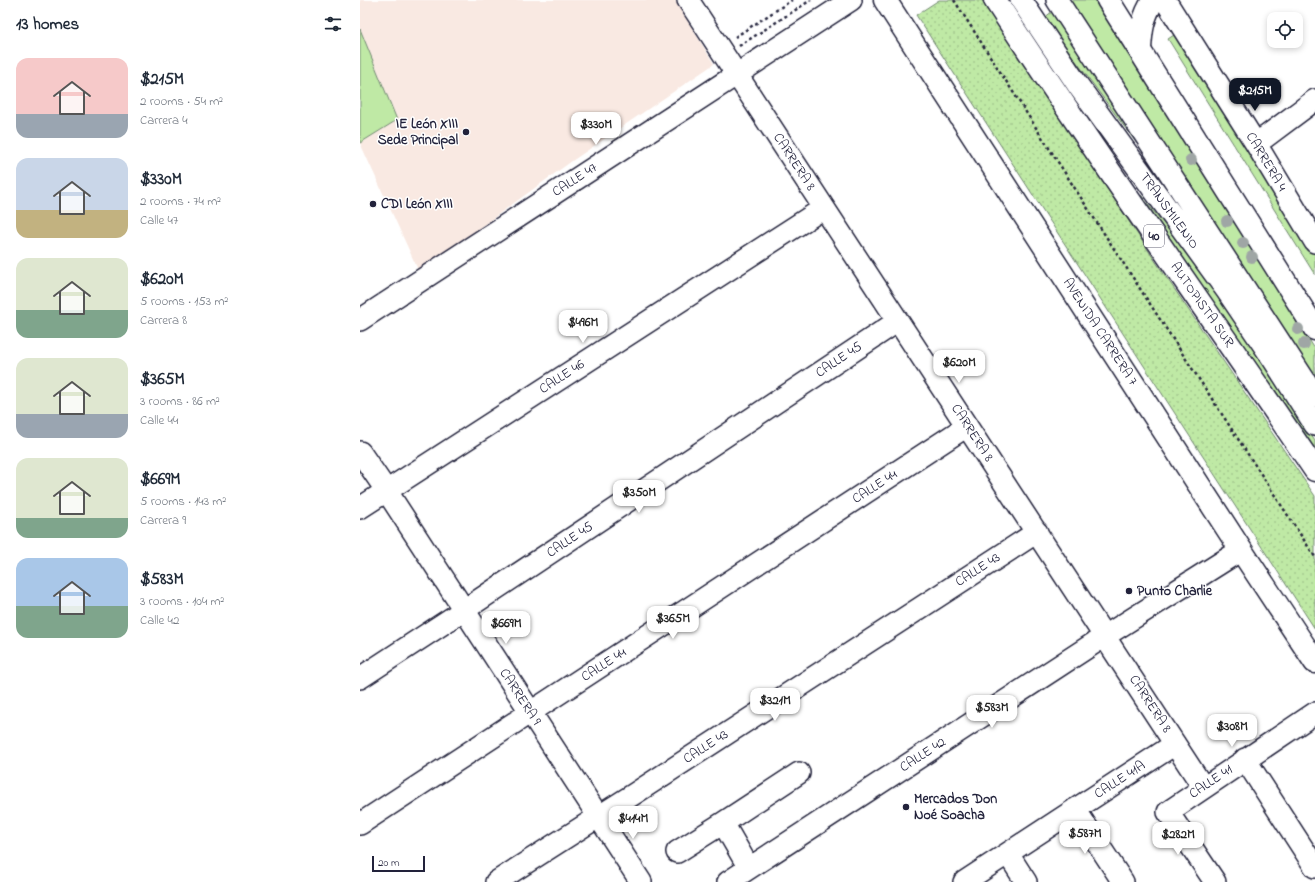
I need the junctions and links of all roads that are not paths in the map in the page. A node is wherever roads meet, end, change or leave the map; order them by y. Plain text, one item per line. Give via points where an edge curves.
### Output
1 (688, 0) edge
2 (851, 0) edge
3 (885, 0) edge
4 (995, 0) edge
5 (1021, 0) edge
6 (1057, 0) edge
7 (1108, 0) edge
8 (1154, 0) edge
9 (1166, 0) edge
10 (1140, 49) junction
11 (737, 74) junction
12 (1315, 100) edge
13 (1256, 144) junction
14 (824, 208) junction
15 (1315, 242) edge
16 (360, 320) edge
17 (898, 321) junction
18 (1313, 322) edge
19 (1315, 396) edge
20 (1315, 425) edge
21 (967, 426) junction
22 (360, 452) edge
23 (1315, 470) edge
24 (386, 490) junction
25 (360, 508) edge
26 (1036, 532) junction
27 (1241, 550) junction
28 (464, 610) junction
29 (1105, 636) junction
30 (1315, 662) edge
31 (360, 678) edge
32 (531, 713) junction
33 (1315, 713) edge
34 (1175, 744) junction
35 (1245, 759) junction
36 (799, 773) dead end
37 (1203, 787) junction
38 (1075, 809) junction
39 (598, 817) junction
40 (360, 824) edge
41 (723, 824) junction
42 (677, 852) dead end
43 (1008, 854) junction
44 (1315, 867) edge
45 (749, 868) junction
46 (496, 882) edge
47 (641, 882) edge
48 (728, 882) edge
49 (964, 882) edge
50 (1026, 882) edge
51 (1123, 882) edge
52 (1215, 882) edge

1 - 11 street, CARRERA 8
2 - 11 street, CALLE 47
3 - 27 main road, AVENIDA CARRERA 7
4 - 23 main road, AUTOPISTA SUR / 40 via 1112,176
5 - 20 street, TRANSMILENIO via 1077,84 1227,291
6 - 19 street, TRANSMILENIO
7 - 10 main road
8 - 10 main road via 1144,20
9 - 13 street, CARRERA 4
10 - 18 main road
11 - 14 street, CARRERA 8
11 - 16 street, CALLE 47
12 - 13 street
13 - 15 street, CARRERA 4
14 - 17 street, CARRERA 8
14 - 24 street, CALLE 46
17 - 21 street, CARRERA 8
17 - 28 street, CALLE 45
21 - 26 street, CARRERA 8
21 - 32 street, CALLE 44
22 - 24 street, CARRERA 9
24 - 25 street, CALLE 46
24 - 28 street, CARRERA 9
26 - 29 street, CARRERA 8
26 - 39 street, CALLE 43
27 - 29 street, CALLE 42
27 - 30 main road, AVENIDA CARRERA 7
28 - 31 street, CALLE 45
28 - 32 street, CARRERA 9
29 - 34 street, CARRERA 8
29 - 45 street, CALLE 42
32 - 39 street, CARRERA 9
32 - 40 street, CALLE 44
33 - 35 street, CALLE 41
34 - 37 street, CARRERA 8
34 - 38 street, CALLE 41A
35 - 37 street, CALLE 41
35 - 44 street
36 - 41 street
37 - 52 street, CALLE 41 via 1168,812
38 - 43 street, CALLE 41A
38 - 51 street
39 - 46 street, CALLE 43
39 - 47 street, CARRERA 9
41 - 42 street
41 - 45 street
43 - 49 street, CALLE 41A
43 - 50 street
45 - 48 street, CALLE 42

